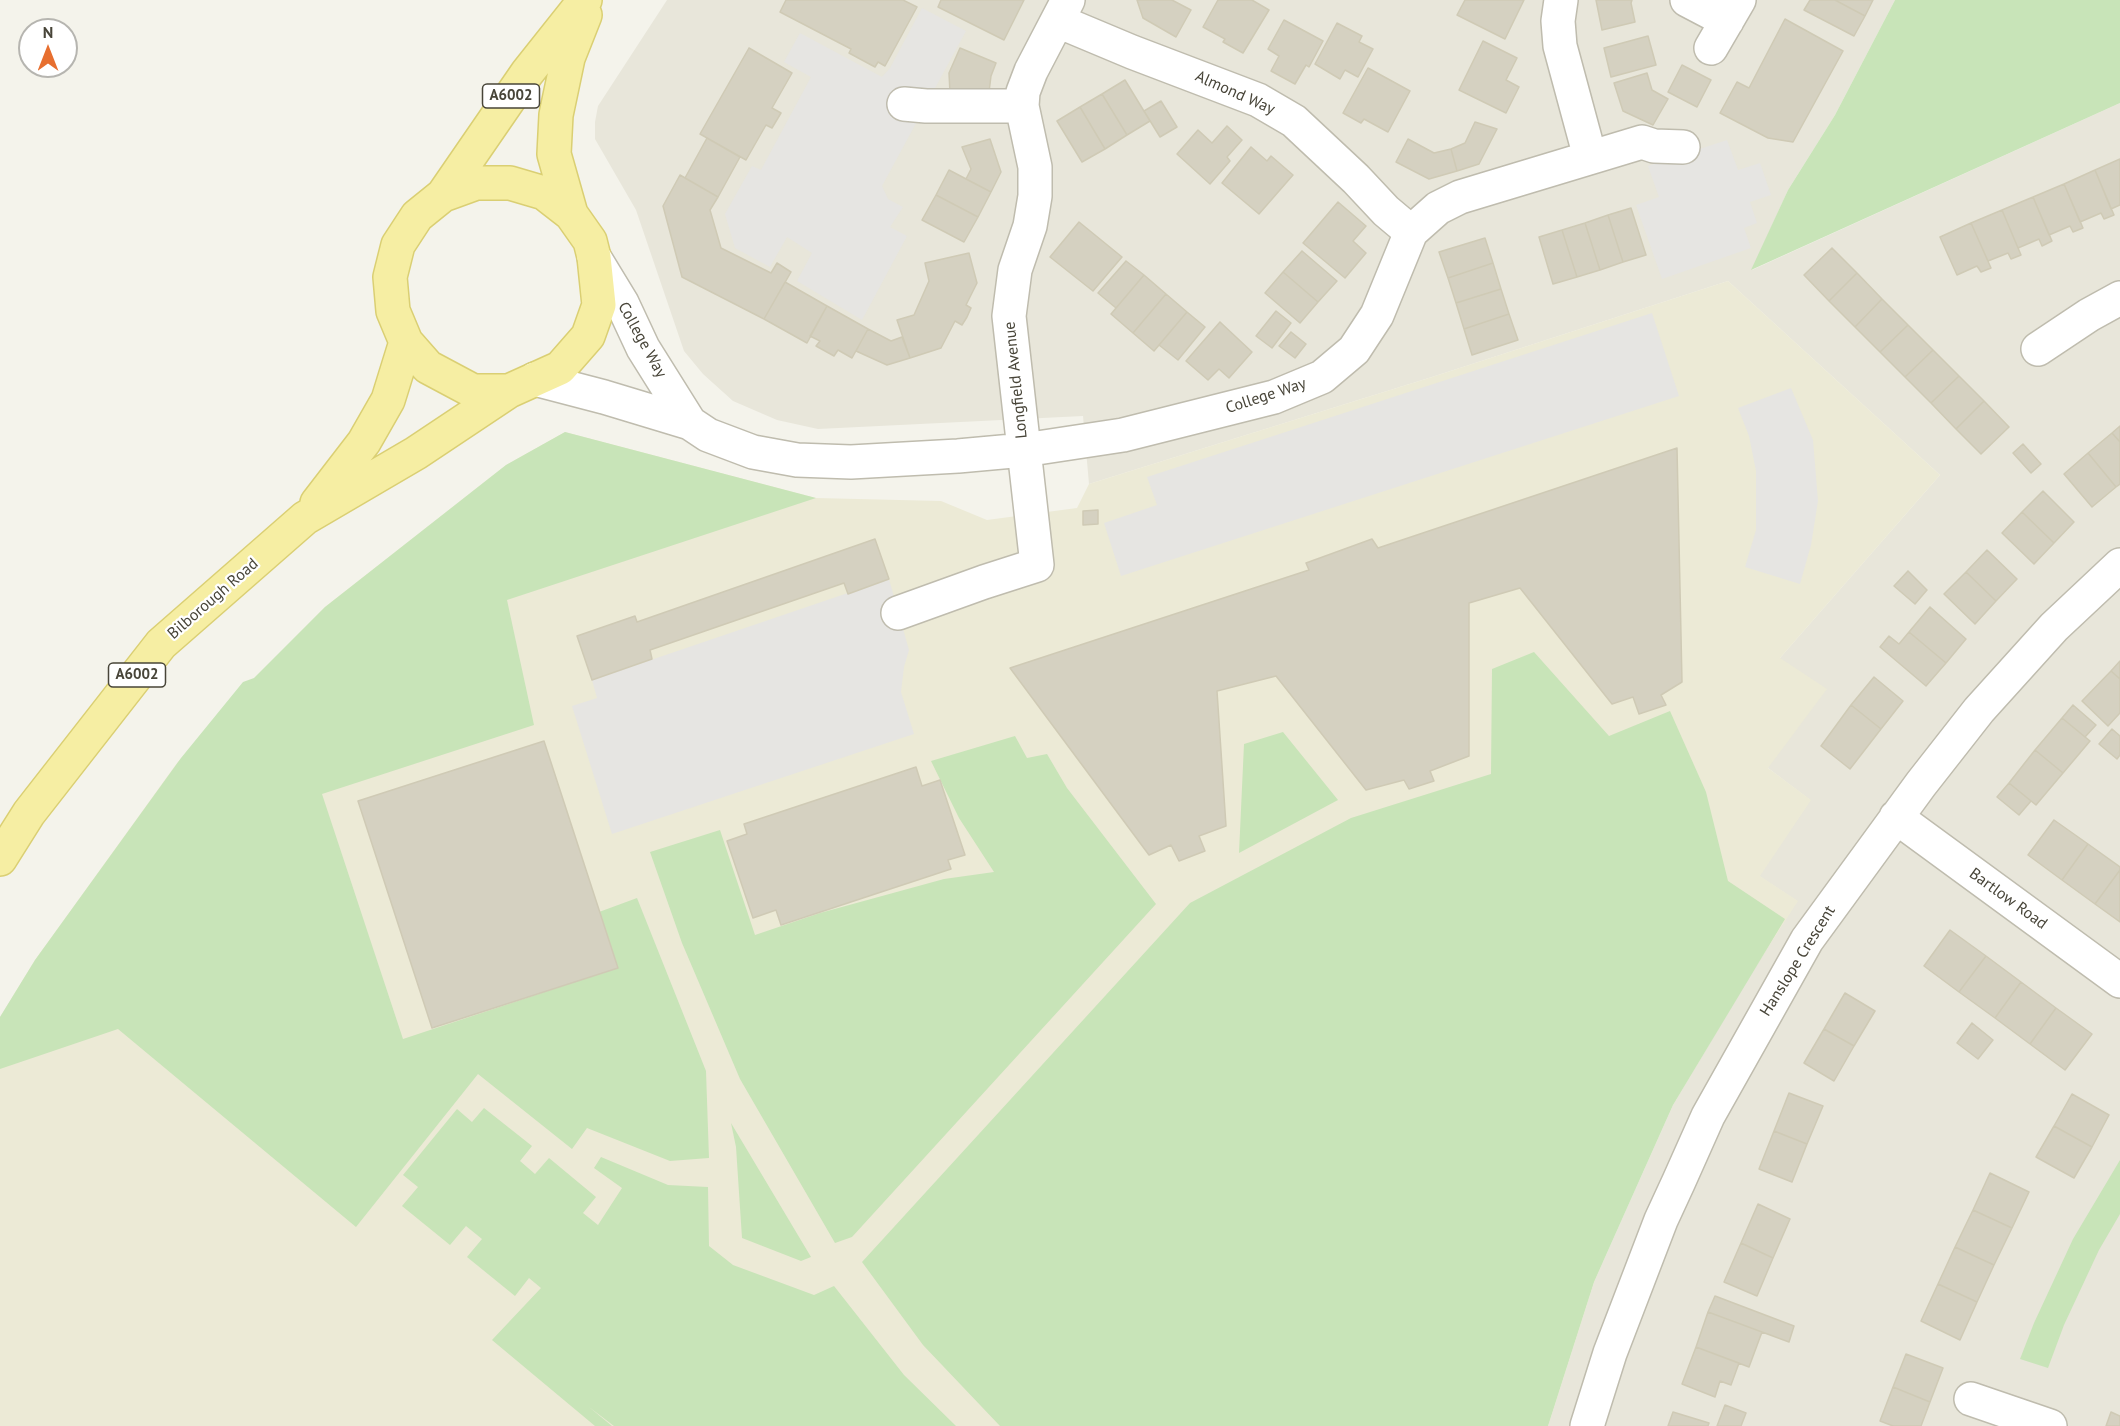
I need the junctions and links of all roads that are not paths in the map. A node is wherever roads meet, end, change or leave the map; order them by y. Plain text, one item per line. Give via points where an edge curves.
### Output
1 (585, 0) edge
2 (590, 0) edge
3 (1561, 0) edge
4 (1687, 0) edge
5 (1063, 11) edge
6 (1726, 23) edge
7 (904, 104) dead end
8 (1022, 105) junction
9 (1683, 147) dead end
10 (1590, 158) junction
11 (443, 195) junction
12 (571, 214) junction
13 (1411, 232) junction
14 (594, 257) junction
15 (2120, 298) edge
16 (406, 342) junction
17 (2038, 349) dead end
18 (522, 385) junction
19 (690, 423) junction
20 (1024, 450) junction
21 (305, 518) junction
22 (2120, 565) edge
23 (898, 613) dead end
24 (1896, 817) junction
25 (0, 859) edge
26 (2120, 981) edge
27 (1971, 1399) dead end
28 (2010, 1420) edge
29 (1587, 1426) edge
30 (2050, 1426) edge

1 - 11 main road, Bilborough Road / A6002 via 527,73
2 - 12 main road, Bilborough Road / A6002 via 568,58 556,115 554,154
3 - 10 street via 1560,46
4 - 6 street
5 - 8 street, Longfield Avenue via 1030,71
5 - 13 street, Almond Way via 1132,52 1258,100 1294,121
7 - 8 street
8 - 20 street, Longfield Avenue via 1035,167 1035,196 1030,226 1015,270 1009,316
9 - 10 street, College Way via 1642,142
10 - 13 street, College Way via 1460,197 1438,208
11 - 12 main road, Bilborough Road / A6002 via 476,183 510,183 543,193
11 - 16 main road, Bilborough Road / A6002 via 417,216 398,245 390,277 393,311
12 - 14 main road, Bilborough Road / A6002 via 590,241
13 - 20 street, College Way via 1377,315 1354,350 1322,377 1274,397 1123,435
14 - 18 main road, Bilborough Road / A6002 via 599,305 588,336 560,368
14 - 19 street, College Way via 643,348
15 - 17 street
16 - 18 main road, Bilborough Road / A6002 via 428,367 473,391
16 - 21 main road, Bilborough Road / A6002 via 388,399 364,442
18 - 19 street, College Way via 604,397
18 - 21 main road, Bilborough Road / A6002
19 - 20 street, College Way via 708,435 753,452 797,460 850,462
20 - 23 street, Longfield Avenue via 1037,565
21 - 25 main road, Bilborough Road / A6002 via 161,644 29,813
22 - 24 street, Hanslope Crescent via 2055,627 1979,710
24 - 26 street, Bartlow Road
24 - 29 street, Hanslope Crescent via 1807,940 1708,1116 1661,1220 1610,1353
27 - 28 street
28 - 30 street

